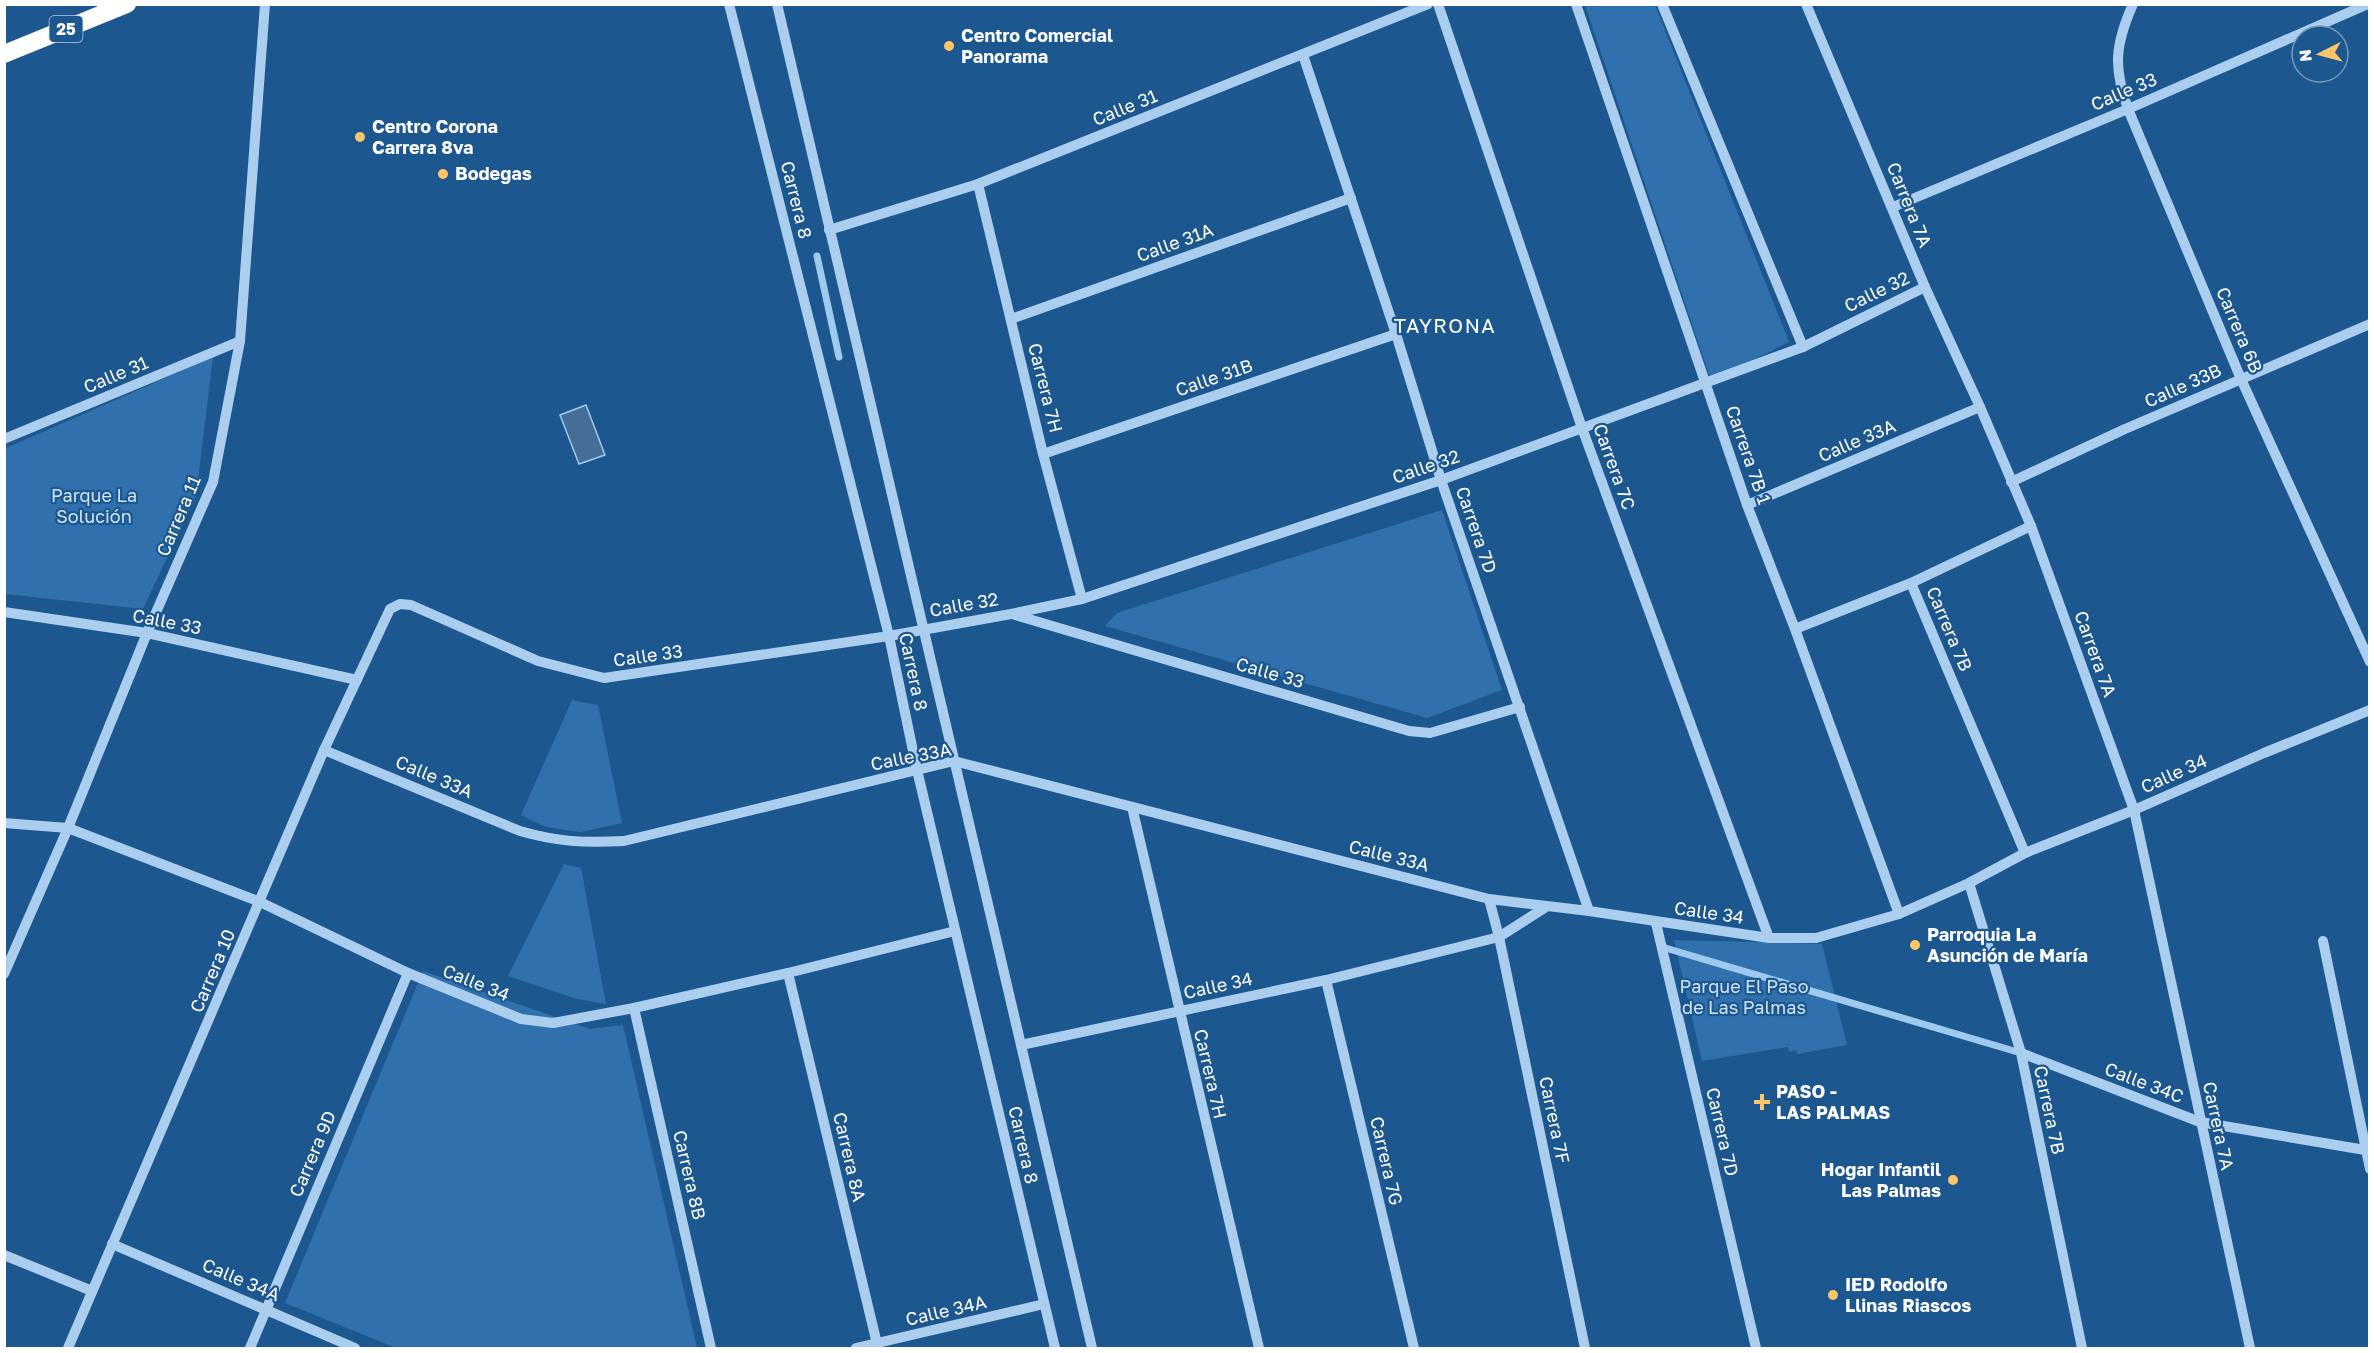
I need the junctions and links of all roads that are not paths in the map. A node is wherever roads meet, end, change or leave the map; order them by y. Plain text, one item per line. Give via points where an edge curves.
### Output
1 (128, 4) edge
2 (266, 4) edge
3 (729, 4) edge
4 (777, 4) edge
5 (1428, 4) edge
6 (1438, 4) edge
7 (1576, 4) edge
8 (1662, 4) edge
9 (1806, 4) edge
10 (2133, 4) edge
11 (2367, 4) edge
12 (4, 54) edge
13 (1303, 56) junction
14 (2128, 109) junction
15 (978, 184) junction
16 (1351, 198) junction
17 (1893, 207) junction
18 (829, 230) junction
19 (1925, 287) junction
20 (1011, 320) junction
21 (2370, 324) edge
22 (1396, 334) junction
23 (240, 341) junction
24 (1803, 347) junction
25 (2241, 379) junction
26 (1705, 384) junction
27 (1980, 407) junction
28 (1582, 428) junction
29 (4, 439) edge
30 (1043, 454) junction
31 (1441, 480) junction
32 (2011, 482) junction
33 (1747, 505) junction
34 (2031, 526) junction
35 (1911, 583) junction
36 (1082, 599) junction
37 (390, 609) joint
38 (4, 612) edge
39 (1011, 614) junction
40 (1795, 628) junction
41 (923, 629) junction
42 (147, 633) junction
43 (889, 636) junction
44 (2370, 662) edge
45 (357, 680) junction
46 (1520, 707) junction
47 (2370, 710) edge
48 (324, 750) junction
49 (954, 761) junction
50 (917, 770) junction
51 (1132, 807) junction
52 (2134, 810) junction
53 (4, 823) edge
54 (68, 828) junction
55 (2025, 854) junction
56 (1969, 883) junction
57 (1489, 899) junction
58 (260, 902) junction
59 (1546, 907) junction
60 (1589, 911) junction
61 (1899, 914) junction
62 (1656, 923) junction
63 (955, 931) junction
64 (1499, 937) junction
65 (1769, 938) junction
66 (2323, 941) dead end
67 (408, 973) junction
68 (788, 973) junction
69 (4, 974) edge
70 (1326, 980) junction
71 (634, 1008) junction
72 (1178, 1011) junction
73 (1021, 1045) junction
74 (2021, 1053) junction
75 (2200, 1122) junction
76 (2365, 1150) junction
77 (2370, 1169) edge
78 (112, 1244) junction
79 (4, 1255) edge
80 (92, 1291) junction
81 (1044, 1304) junction
82 (266, 1309) junction
83 (877, 1346) edge
84 (68, 1348) edge
85 (250, 1348) edge
86 (355, 1348) edge
87 (711, 1348) edge
88 (856, 1348) edge
89 (1055, 1348) edge
90 (1092, 1348) edge
91 (1259, 1348) edge
92 (1414, 1348) edge
93 (1585, 1348) edge
94 (1756, 1348) edge
95 (2082, 1348) edge
96 (2250, 1348) edge

1 - 12 highway, 25
2 - 23 street, Carrera 11
3 - 43 street, Carrera 8
4 - 18 street, Carrera 8
5 - 13 street, Calle 31
6 - 28 street, Carrera 7C
7 - 26 street, Carrera 7B 1
8 - 24 street
9 - 17 street, Carrera 7A
10 - 14 street, Carrera 6B via 2118,46 2117,68
11 - 14 street, Calle 33
13 - 15 street, Calle 31
13 - 16 street, Carrera 7D
14 - 17 street, Calle 33
14 - 25 street, Carrera 6B
15 - 18 street, Calle 31
15 - 20 street, Carrera 7H
16 - 20 street, Calle 31A
16 - 22 street, Carrera 7D
17 - 19 street, Carrera 7A
18 - 41 street, Carrera 8
19 - 24 street, Calle 32
19 - 27 street, Carrera 7A
20 - 30 street, Carrera 7H
21 - 25 street, Calle 33B
22 - 30 street, Calle 31B
22 - 31 street, Carrera 7D
23 - 29 street, Calle 31
23 - 42 street, Carrera 11 via 213,482
24 - 26 street, Calle 32
25 - 32 street, Calle 33B
25 - 44 street, Carrera 6B
26 - 28 street, Calle 32
26 - 33 street, Carrera 7B 1
27 - 32 street, Carrera 7A
27 - 33 street, Calle 33A
28 - 31 street, Calle 32
28 - 65 street, Carrera 7C
30 - 36 street, Carrera 7H
31 - 36 street, Calle 32
31 - 46 street, Carrera 7D
32 - 34 street, Carrera 7A
33 - 40 street, Carrera 7B 1
34 - 35 street
34 - 52 street, Carrera 7A
35 - 40 street
35 - 55 street, Carrera 7B
36 - 39 street, Calle 32
37 - 43 street, Calle 33 via 400,604 411,605 538,661 604,678
37 - 45 street, Carrera 10
38 - 42 street, Calle 33
39 - 41 street, Calle 32
39 - 46 street, Calle 33 via 1409,730 1430,733
40 - 61 street, Carrera 7B 1
41 - 43 street, Calle 33
41 - 49 street, Carrera 8
42 - 45 street, Calle 33
42 - 54 street, Carrera 11
43 - 50 street, Carrera 8
45 - 48 street, Carrera 10
46 - 60 street, Carrera 7D
47 - 52 street, Calle 34
48 - 50 street, Calle 33A via 520,831 578,843 624,841
48 - 58 street, Carrera 10
49 - 50 street, Calle 33A
49 - 51 street, Calle 33A
49 - 73 street, Carrera 8
50 - 63 street, Carrera 8
51 - 57 street, Calle 33A
51 - 72 street, Carrera 7H
52 - 55 street, Calle 34
52 - 75 street, Carrera 7A
53 - 54 street, Calle 34
54 - 58 street, Calle 34
54 - 69 street, Carrera 11
55 - 56 street, Calle 34
56 - 61 street, Calle 34
56 - 74 street, Carrera 7B
57 - 59 street, Calle 33A
57 - 64 street, Carrera 7F
58 - 67 street, Calle 34
58 - 78 street, Carrera 10
59 - 60 street, Calle 34
59 - 64 street, Calle 34
60 - 62 street, Calle 34
61 - 65 street, Calle 34 via 1816,938
62 - 65 street, Calle 34
62 - 94 street, Carrera 7D
63 - 68 street, Calle 34
63 - 81 street, Carrera 8
64 - 70 street, Calle 34
64 - 93 street, Carrera 7F
66 - 76 street
67 - 71 street, Calle 34 via 521,1019 553,1023
67 - 82 street, Carrera 9D
68 - 71 street, Calle 34
68 - 83 street, Carrera 8A
70 - 72 street, Calle 34
70 - 92 street, Carrera 7G
71 - 87 street, Carrera 8B
72 - 73 street, Calle 34
72 - 91 street, Carrera 7H
73 - 90 street, Carrera 8
74 - 75 street, Calle 34C
74 - 95 street, Carrera 7B
75 - 76 street, Calle 34C
75 - 96 street, Carrera 7A
76 - 77 street
78 - 80 street, Carrera 10
78 - 82 street, Calle 34A
79 - 80 street
80 - 84 street, Carrera 10
81 - 83 street, Calle 34A
81 - 89 street, Carrera 8
82 - 85 street, Carrera 9D
82 - 86 street, Calle 34A
83 - 88 street, Calle 34A

